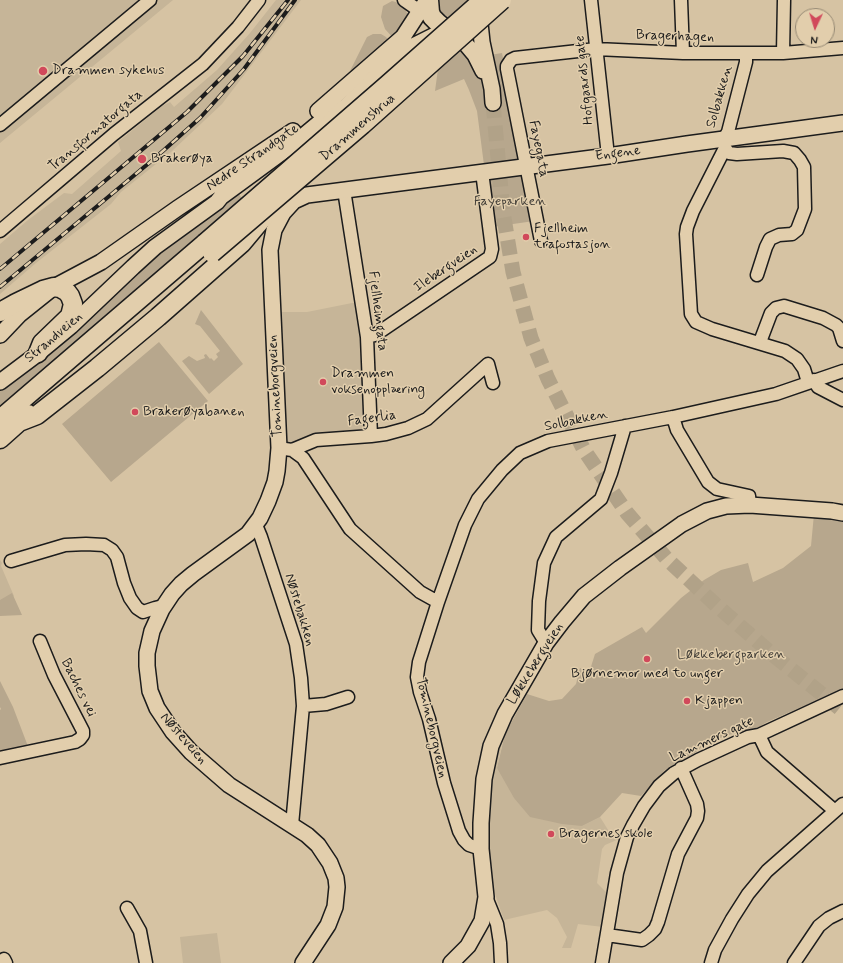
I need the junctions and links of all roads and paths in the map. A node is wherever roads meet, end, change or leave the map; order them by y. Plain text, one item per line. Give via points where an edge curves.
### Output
1 (150, 0) edge
2 (259, 0) edge
3 (404, 0) edge
4 (502, 0) edge
5 (591, 0) edge
6 (681, 0) edge
7 (784, 0) edge
8 (481, 5) edge
9 (427, 7) edge
10 (451, 29) junction
11 (843, 48) edge
12 (596, 49) junction
13 (683, 53) junction
14 (746, 54) junction
15 (783, 54) junction
16 (509, 63) joint
17 (374, 80) junction
18 (843, 123) edge
19 (0, 125) edge
20 (724, 144) junction
21 (608, 156) junction
22 (526, 166) junction
23 (482, 172) junction
24 (394, 183) joint
25 (344, 190) junction
26 (221, 197) junction
27 (178, 208) junction
28 (0, 231) edge
29 (540, 241) dead end
30 (209, 248) junction
31 (756, 275) dead end
32 (54, 287) junction
33 (106, 292) junction
34 (0, 312) edge
35 (0, 335) edge
36 (367, 337) junction
37 (843, 341) edge
38 (760, 342) junction
39 (38, 353) junction
40 (843, 371) edge
41 (811, 381) junction
42 (0, 382) edge
43 (493, 383) dead end
44 (843, 400) edge
45 (673, 417) junction
46 (0, 419) edge
47 (19, 422) junction
48 (625, 426) junction
49 (371, 436) junction
50 (0, 439) edge
51 (286, 449) junction
52 (750, 505) junction
53 (843, 513) edge
54 (256, 525) junction
55 (11, 561) dead end
56 (438, 602) junction
57 (162, 609) junction
58 (40, 641) dead end
59 (546, 643) junction
60 (843, 696) edge
61 (348, 697) dead end
62 (303, 706) junction
63 (759, 735) junction
64 (0, 758) edge
65 (681, 768) junction
66 (839, 807) edge
67 (292, 825) junction
68 (481, 849) junction
69 (486, 897) junction
70 (127, 908) dead end
71 (843, 911) edge
72 (607, 936) junction
73 (146, 963) edge
74 (303, 963) edge
75 (451, 963) edge
76 (501, 963) edge
77 (602, 963) edge
78 (711, 963) edge
79 (794, 963) edge

1 - 19 street
2 - 28 street, Transformatorgata via 203,64 114,134
3 - 9 street
4 - 30 highway, Drammensbrua, bridge via 362,125
5 - 12 street, Hofgaards gate
6 - 13 street
7 - 15 street
8 - 10 highway via 476,19 469,26
8 - 10 main road via 484,51 493,103 472,50
8 - 30 highway, Drammensbrua, bridge via 366,104
9 - 10 highway via 439,24
9 - 27 main road, Nedre Strandgate via 400,40 311,118
10 - 17 main road, Nedre Strandgate via 429,36 413,46
11 - 15 street, Bragerhagen
12 - 13 street, Bragerhagen
12 - 16 street, Bragerhagen via 515,58
12 - 21 street, Hofgaards gate
13 - 14 street, Bragerhagen
14 - 15 street, Bragerhagen
14 - 20 street, Solbakken
16 - 22 street, Fayegata via 507,69
17 - 26 main road, Nedre Strandgate
17 - 47 highway via 333,120 292,183 242,243 97,368 37,415
18 - 20 main road, Engene
20 - 21 main road, Engene
20 - 31 street, Solbakken via 729,153 794,153 804,167 805,209 797,230 792,234 779,235 770,240
20 - 38 street, Solbakken via 687,227 691,314 696,322 712,329
21 - 22 main road, Engene
22 - 23 main road, Engene
22 - 29 street, Fayegata
23 - 24 main road, Engene
23 - 36 street, Ilebergveien via 492,249 490,257 375,335
24 - 25 main road, Tomineborgveien
25 - 36 street, Fjellheimgata
25 - 51 main road, Tomineborgveien via 307,195 294,201 277,223 272,239 270,266
26 - 27 main road via 214,197 193,208
26 - 33 main road, Nedre Strandgate via 155,247
27 - 32 main road, Nedre Strandgate via 97,265
27 - 33 main road via 178,218 133,254 110,279
30 - 46 highway
30 - 47 highway
32 - 34 highway via 32,294
32 - 35 main road
32 - 39 highway via 64,290 70,296 72,312 42,343
33 - 39 main road, Strandveien
36 - 49 street, Fjellheimgata
37 - 38 street via 836,325 823,318 784,306 776,308 771,313
38 - 41 street, Solbakken via 785,351 797,359
39 - 42 main road, Strandveien
40 - 41 street
41 - 44 street
41 - 45 street, Solbakken via 776,394
43 - 49 street, Fagerlia via 488,364 427,419 408,428
45 - 48 street, Solbakken
45 - 52 street via 677,430 708,482 717,489 749,496
47 - 50 highway
48 - 56 street, Solbakken via 548,441 520,453 478,499 465,525
48 - 59 street via 601,499 556,538 544,563 538,630
49 - 51 street, Fagerlia via 316,440
51 - 54 main road, Nøsteveien via 266,507
51 - 56 street, Tomineborgveien via 303,458 350,530 420,592
52 - 53 main road, Løkkebergveien
52 - 59 main road, Løkkebergveien via 715,508 675,529 584,596
54 - 57 main road, Nøsteveien via 181,584
54 - 62 street, Nøstebakken via 296,644
55 - 57 street via 65,545 104,545 117,557 124,583 137,608 143,612 159,607
56 - 68 street, Tomineborgveien via 419,662 420,692 459,831 469,845
57 - 67 main road, Nøsteveien via 152,631 147,666 150,691 161,715 191,752 215,774
58 - 64 street, Baches vei via 54,675 83,731 82,735 75,742
59 - 68 main road, Løkkebergveien via 505,714 491,746 483,794
60 - 63 street, Lammers gate
61 - 62 street via 326,704
62 - 67 street, Nøstebakken
63 - 65 street, Lammers gate via 748,737
63 - 66 street via 767,752
65 - 72 street, Lammers gate via 651,795 632,825 617,873
65 - 72 street via 697,804 697,818 678,854 655,929 642,940
66 - 78 street via 767,870 732,919
67 - 74 main road, Nøsteveien via 307,835 324,852 335,874 337,887 331,919
68 - 69 main road, Løkkebergveien
69 - 75 main road, Løkkebergveien via 482,921 476,933 468,946
69 - 76 street via 497,924
70 - 73 street via 140,931
71 - 79 street via 819,926
72 - 77 street, Lammers gate

